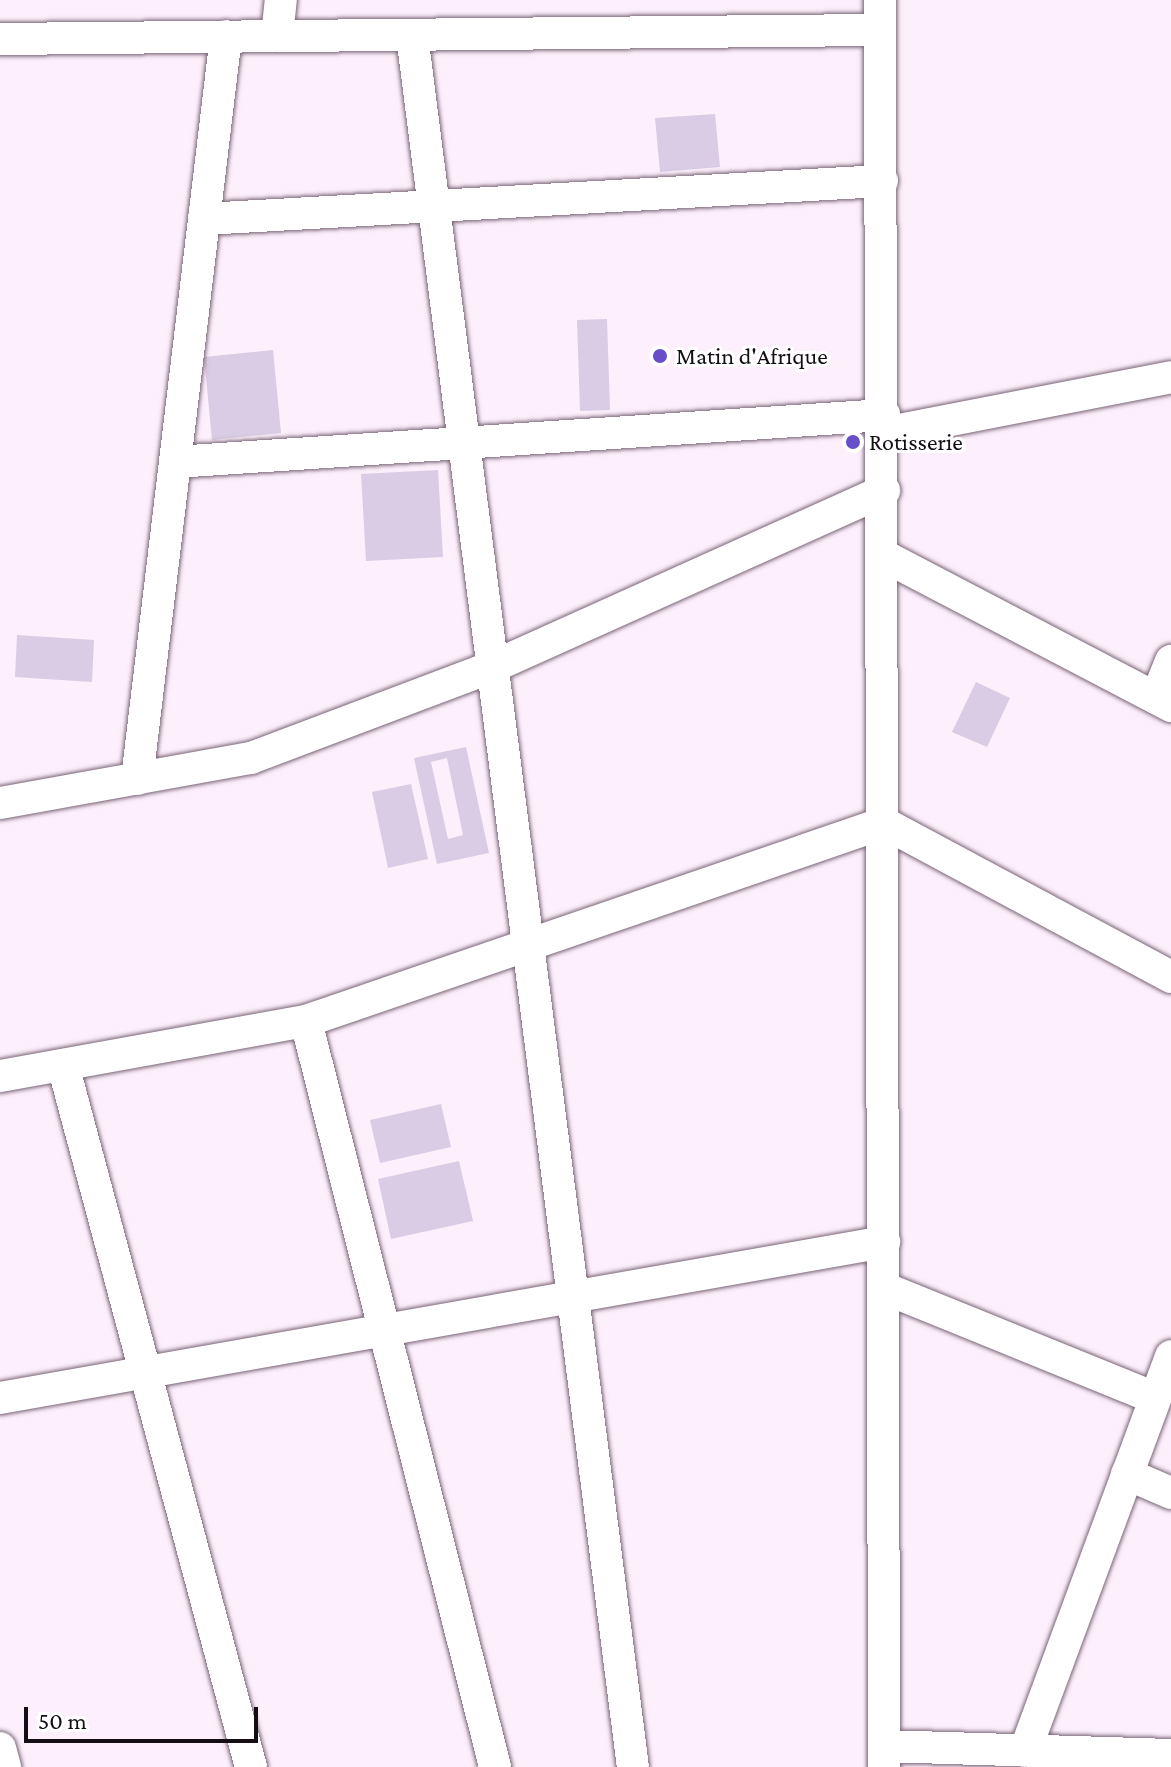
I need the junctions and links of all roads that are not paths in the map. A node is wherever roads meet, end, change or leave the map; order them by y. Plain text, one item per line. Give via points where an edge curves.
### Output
1 (281, 0) edge
2 (880, 15) edge
3 (412, 35) junction
4 (226, 36) junction
5 (277, 36) junction
6 (0, 39) edge
7 (882, 181) junction
8 (433, 204) junction
9 (204, 219) junction
10 (1171, 377) edge
11 (884, 424) junction
12 (463, 441) junction
13 (175, 462) junction
14 (884, 491) junction
15 (884, 556) junction
16 (1171, 661) edge
17 (492, 667) junction
18 (1164, 702) edge
19 (137, 779) junction
20 (0, 803) edge
21 (884, 823) junction
22 (528, 947) junction
23 (1171, 977) edge
24 (306, 1021) junction
25 (63, 1065) junction
26 (0, 1076) edge
27 (884, 1242) junction
28 (884, 1288) junction
29 (573, 1296) junction
30 (384, 1328) junction
31 (1171, 1356) edge
32 (145, 1372) junction
33 (0, 1398) edge
34 (1155, 1398) junction
35 (1127, 1474) junction
36 (1171, 1493) edge
37 (0, 1748) edge
38 (1025, 1751) junction
39 (1171, 1755) edge
40 (884, 1757) edge
41 (5, 1767) edge
42 (251, 1767) edge
43 (495, 1767) edge
44 (633, 1767) edge

1 - 5 street
2 - 3 street
2 - 7 street
3 - 5 street
3 - 8 street
4 - 5 street
4 - 6 street
4 - 9 street
7 - 8 street
7 - 11 street
8 - 9 street
8 - 12 street
9 - 13 street
10 - 11 street
11 - 12 street
11 - 14 street
12 - 13 street
12 - 17 street
13 - 19 street
14 - 15 street
14 - 17 street
15 - 18 street
15 - 21 street
16 - 18 street
17 - 19 street via 251,758
17 - 22 street
19 - 20 street
21 - 22 street
21 - 23 street
21 - 27 street
22 - 24 street
22 - 29 street
24 - 25 street
24 - 30 street
25 - 26 street
25 - 32 street
27 - 28 street
27 - 29 street
28 - 34 street
28 - 40 street
29 - 30 street
29 - 44 street
30 - 32 street
30 - 43 street
31 - 34 street
32 - 33 street
32 - 42 street
34 - 35 street
35 - 36 street
35 - 38 street
37 - 41 street
38 - 39 street
38 - 40 street

